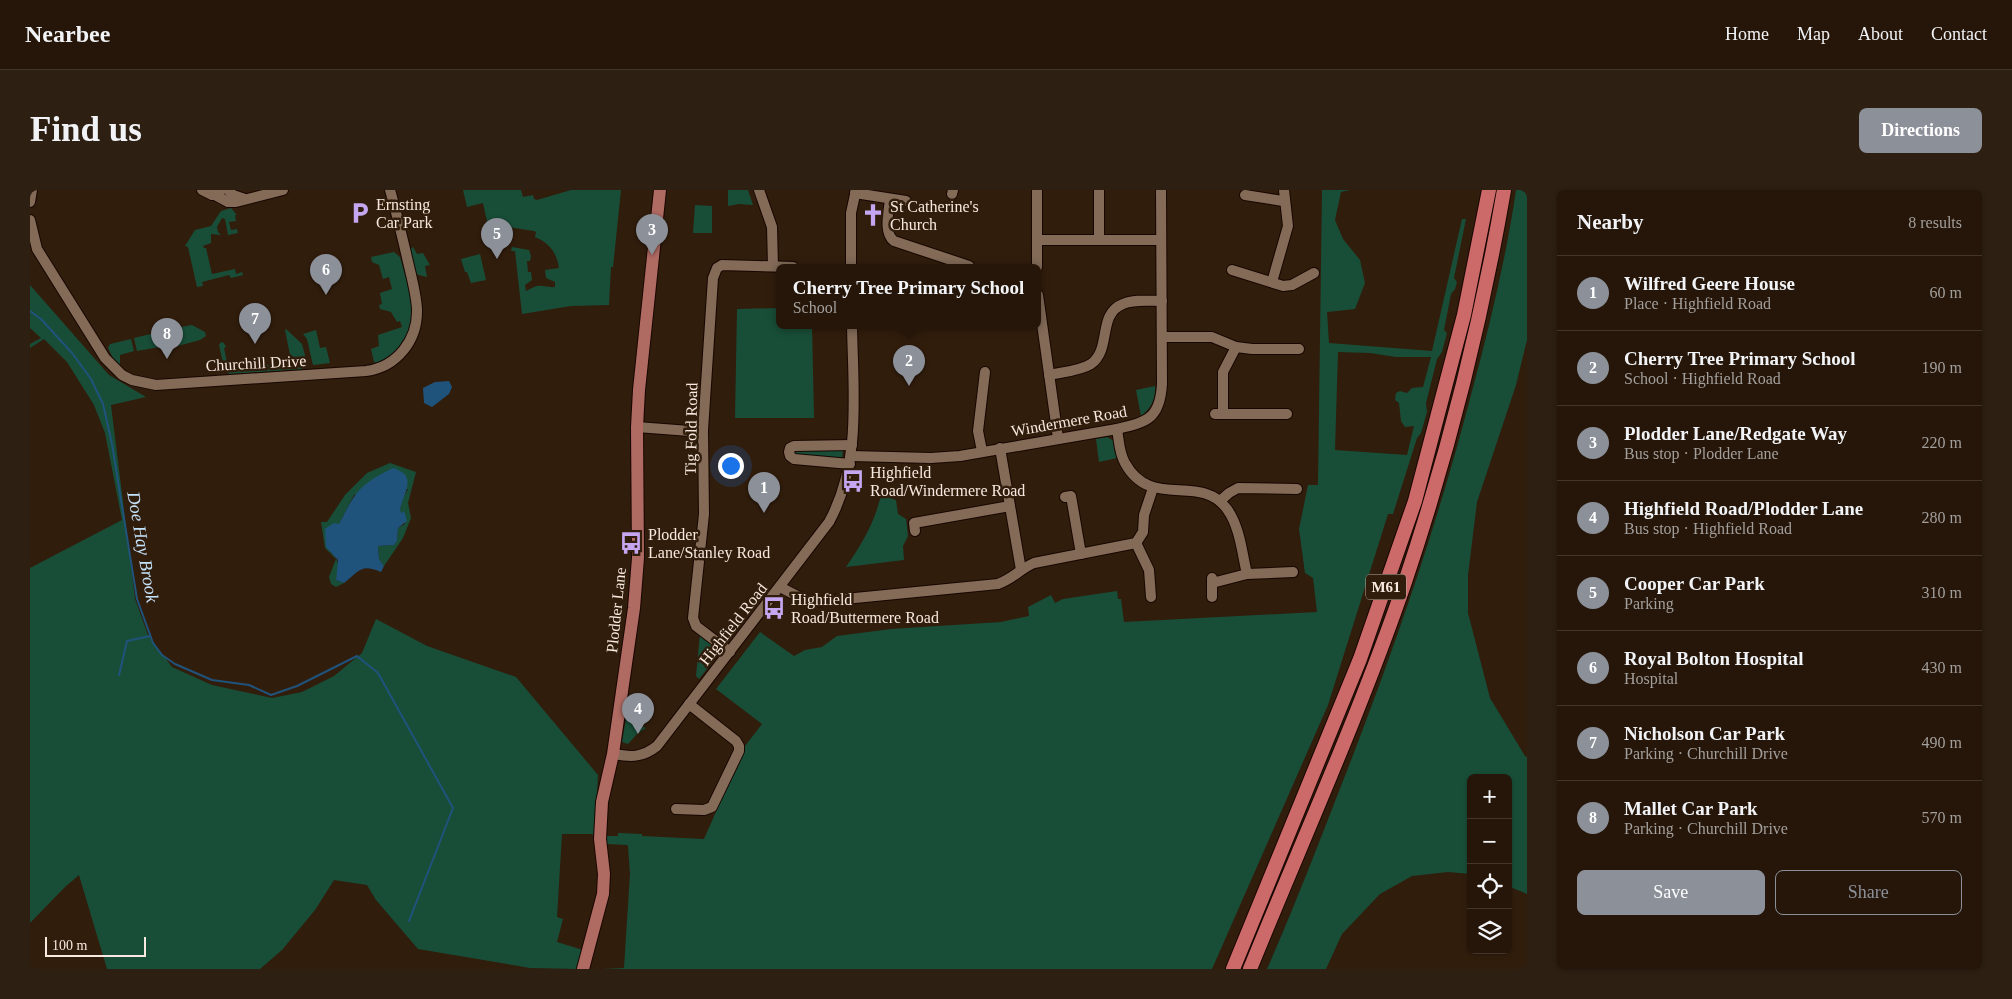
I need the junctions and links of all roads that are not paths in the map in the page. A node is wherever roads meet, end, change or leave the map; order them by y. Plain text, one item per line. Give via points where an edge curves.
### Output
1 (32, 190) edge
2 (202, 190) edge
3 (228, 190) edge
4 (283, 190) edge
5 (390, 190) edge
6 (660, 190) edge
7 (759, 190) edge
8 (1037, 190) edge
9 (1099, 190) edge
10 (1161, 190) edge
11 (1489, 190) edge
12 (1504, 190) edge
13 (218, 192) edge
14 (856, 192) edge
15 (1283, 195) edge
16 (1245, 196) edge
17 (245, 199) junction
18 (890, 199) junction
19 (906, 200) dead end
20 (30, 202) edge
21 (30, 220) edge
22 (1037, 240) junction
23 (1099, 240) junction
24 (1161, 240) junction
25 (964, 262) dead end
26 (851, 264) edge
27 (1037, 264) edge
28 (773, 266) junction
29 (776, 266) edge
30 (1232, 270) dead end
31 (1309, 278) dead end
32 (1272, 282) junction
33 (1162, 301) junction
34 (1041, 327) edge
35 (852, 329) edge
36 (1162, 337) junction
37 (1236, 346) junction
38 (1299, 349) dead end
39 (985, 372) dead end
40 (1049, 375) junction
41 (1287, 414) dead end
42 (637, 427) junction
43 (1118, 429) junction
44 (704, 432) junction
45 (1058, 438) junction
46 (852, 445) junction
47 (1000, 448) junction
48 (982, 451) junction
49 (850, 460) junction
50 (1292, 487) dead end
51 (1153, 488) junction
52 (1065, 497) dead end
53 (1220, 501) junction
54 (1010, 506) junction
55 (915, 531) dead end
56 (1136, 543) junction
57 (1081, 554) junction
58 (1021, 570) junction
59 (1293, 572) dead end
60 (1247, 574) junction
61 (780, 587) junction
62 (1154, 593) dead end
63 (1212, 597) dead end
64 (730, 652) junction
65 (690, 704) junction
66 (613, 754) junction
67 (676, 809) dead end
68 (583, 969) edge
69 (1233, 969) edge
70 (1250, 969) edge

1 - 20 street
2 - 13 street via 208,195
3 - 17 street
4 - 17 street
5 - 21 street, Churchill Drive via 415,295 417,318 412,337 402,353 384,366 366,371 156,385 132,380 105,358 37,249
6 - 42 main road, Plodder Lane
7 - 28 street via 772,226
8 - 22 street
9 - 23 street
10 - 24 street, Windermere Road
11 - 69 highway, M61 via 1464,316 1415,501 1360,659
12 - 70 highway, M61 via 1479,319 1453,422 1404,582 1363,694
13 - 17 street via 228,202
14 - 18 street
14 - 26 street via 851,213
15 - 16 street
15 - 32 street via 1287,232
18 - 19 street
18 - 25 street via 889,238
22 - 23 street
22 - 27 street
23 - 24 street
24 - 33 street, Windermere Road
28 - 29 street, Tig Fold Road
28 - 44 street, Tig Fold Road via 722,265 714,273
30 - 32 street
31 - 32 street via 1288,286
33 - 36 street, Windermere Road
33 - 40 street via 1130,302 1118,307 1108,317 1096,359 1084,367
34 - 40 street
35 - 46 street, Highfield Road
36 - 37 street via 1212,337
36 - 43 street, Windermere Road via 1162,384 1157,409 1141,424
37 - 38 street via 1288,353
37 - 41 street via 1223,372 1219,414
39 - 48 street via 978,431
40 - 45 street
42 - 44 street
42 - 66 main road, Plodder Lane via 638,558
43 - 45 street, Windermere Road
43 - 51 street via 1124,462 1140,480
44 - 64 street, Tig Fold Road via 704,514 693,618 696,626
45 - 47 street, Windermere Road
46 - 49 street, Highfield Road
46 - 49 street, Windermere Road via 794,446 789,452 794,459
47 - 48 street, Windermere Road
47 - 54 street
48 - 49 street, Windermere Road via 931,458
49 - 61 street, Highfield Road via 840,500 829,522
50 - 53 street via 1238,488
51 - 53 street via 1202,492
51 - 56 street
52 - 57 street via 1071,496
53 - 60 street via 1236,528
54 - 55 street via 914,523
54 - 58 street
56 - 57 street
56 - 62 street via 1147,562
57 - 58 street via 1034,563
58 - 61 street via 1016,576 998,584 823,601 805,600
59 - 60 street
60 - 63 street via 1212,581
61 - 64 street, Highfield Road
64 - 65 street, Highfield Road
65 - 66 street, Highfield Road via 650,752 633,757
65 - 67 street via 739,746 712,807 704,810
66 - 68 main road, Plodder Lane via 602,802 603,894

